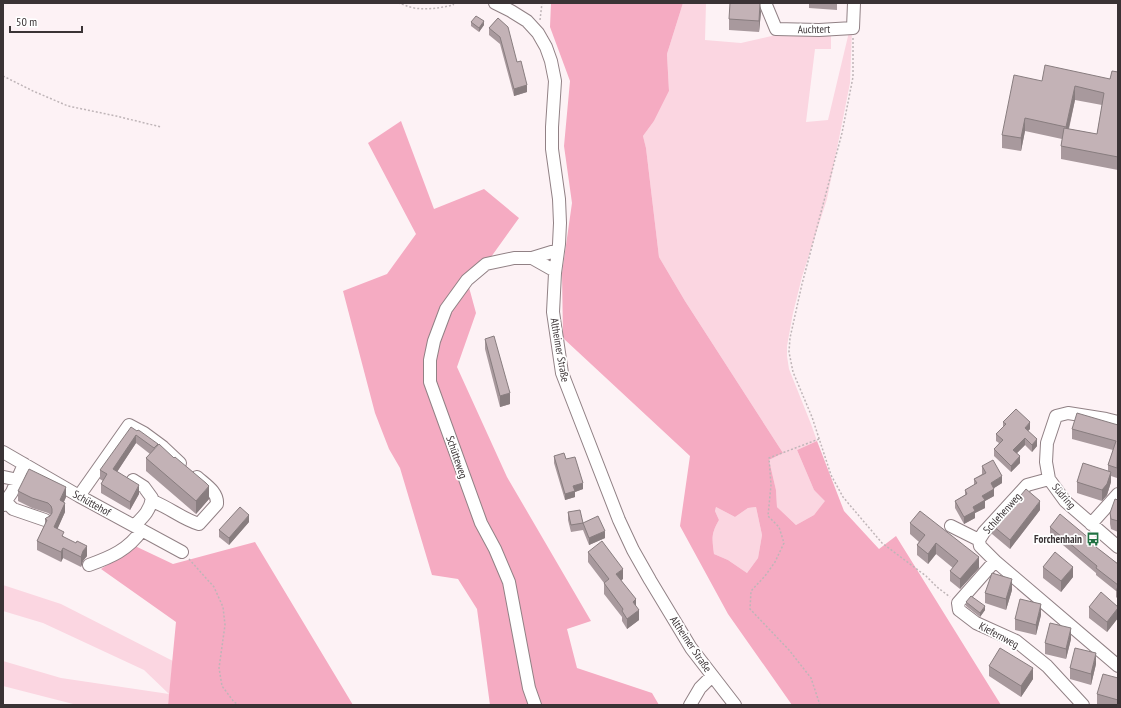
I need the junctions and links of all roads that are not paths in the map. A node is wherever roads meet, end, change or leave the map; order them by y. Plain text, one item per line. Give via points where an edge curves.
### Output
1 (495, 3) edge
2 (845, 3) edge
3 (854, 3) edge
4 (766, 5) dead end
5 (853, 22) junction
6 (558, 250) junction
7 (532, 258) junction
8 (555, 271) junction
9 (1118, 422) edge
10 (3, 452) edge
11 (24, 464) junction
12 (4, 477) dead end
13 (1049, 479) junction
14 (18, 480) junction
15 (133, 480) edge
16 (1118, 494) edge
17 (79, 496) junction
18 (152, 501) junction
19 (4, 504) edge
20 (45, 520) edge
21 (1091, 524) junction
22 (951, 526) dead end
23 (138, 528) junction
24 (979, 540) junction
25 (1118, 547) edge
26 (182, 552) road end
27 (995, 561) junction
28 (89, 565) dead end
29 (1118, 666) edge
30 (712, 676) junction
31 (535, 705) edge
32 (690, 705) edge
33 (735, 705) edge
34 (1083, 705) edge

1 - 6 street, Altheimer Straße via 527,21 538,33 551,61 555,81 552,150 559,199
2 - 5 street
3 - 5 street
4 - 5 street, Auchtert via 776,30 819,30
6 - 7 street, Schütteweg
6 - 8 street, Altheimer Straße
7 - 8 street
7 - 31 street, Schütteweg via 514,258 486,264 467,280 446,309 434,340 430,360 430,382 481,523 509,582 529,688
8 - 30 street, Altheimer Straße via 553,312 562,373 570,395 633,550 691,648
9 - 13 street, Südring via 1068,413 1056,416 1047,443 1046,462
10 - 11 street, Schüttehof
11 - 14 street
11 - 17 street, Schüttehof
12 - 14 street
13 - 21 street, Südring via 1065,500
13 - 24 street, Schlehenweg via 1027,485
14 - 19 street
15 - 18 street via 144,487
16 - 21 street
17 - 18 street via 129,425 163,447 217,498 217,504 199,524
17 - 23 street, Schüttehof
18 - 23 street
19 - 20 street
21 - 25 street, Südring
22 - 24 street
23 - 26 street, Schüttehof
23 - 28 street via 135,540 123,550
24 - 27 street via 980,546
27 - 29 street
27 - 34 street, Kiefernweg via 958,603 959,610 976,623 1016,641 1047,666
30 - 32 street via 700,688
30 - 33 street, Altheimer Straße

